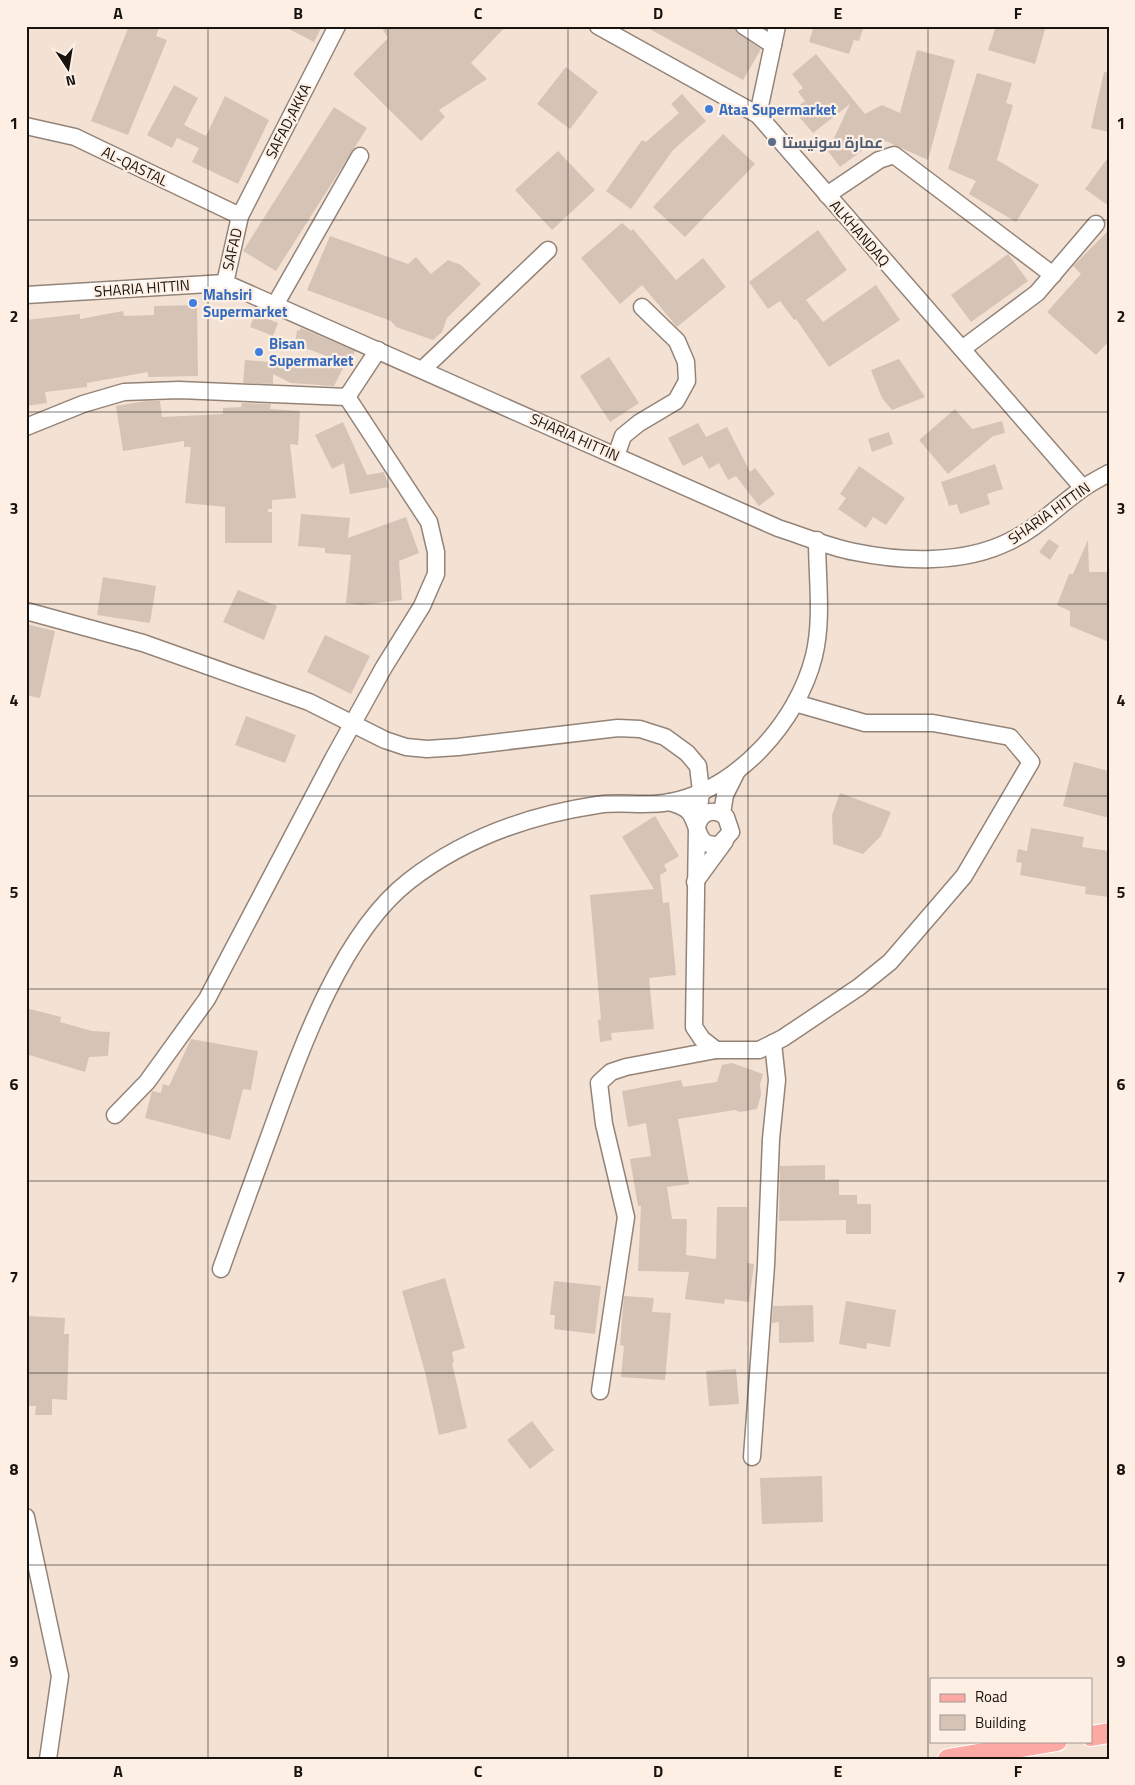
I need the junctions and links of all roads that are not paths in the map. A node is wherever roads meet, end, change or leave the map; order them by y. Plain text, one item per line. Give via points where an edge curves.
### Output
1 (337, 26) edge
2 (598, 26) edge
3 (744, 26) edge
4 (777, 26) edge
5 (773, 45) junction
6 (758, 115) junction
7 (26, 126) edge
8 (360, 156) dead end
9 (827, 195) junction
10 (240, 216) junction
11 (1096, 224) dead end
12 (548, 250) dead end
13 (1053, 275) junction
14 (225, 283) junction
15 (26, 295) edge
16 (275, 305) junction
17 (642, 306) dead end
18 (962, 349) junction
19 (378, 350) junction
20 (422, 369) junction
21 (347, 397) junction
22 (26, 427) edge
23 (616, 456) junction
24 (1109, 473) edge
25 (1083, 488) junction
26 (817, 540) junction
27 (26, 611) edge
28 (795, 703) junction
29 (353, 723) junction
30 (738, 768) junction
31 (701, 791) junction
32 (669, 802) junction
33 (722, 813) junction
34 (697, 827) junction
35 (725, 841) junction
36 (695, 882) junction
37 (694, 1027) junction
38 (773, 1043) junction
39 (716, 1050) junction
40 (667, 1059) junction
41 (115, 1115) dead end
42 (221, 1269) dead end
43 (600, 1391) dead end
44 (752, 1457) dead end
45 (26, 1517) edge
46 (1109, 1733) edge
47 (1092, 1736) edge
48 (1051, 1742) edge
49 (48, 1759) edge
50 (948, 1759) edge

1 - 10 street, SAFAD;AKKA
2 - 6 street, ALKHANDAQ
3 - 5 street
4 - 5 street
5 - 6 street
6 - 9 street, ALKHANDAQ
7 - 10 street, AL-QASTAL via 75,137
8 - 16 street
9 - 13 street via 879,160 894,155
9 - 18 street, ALKHANDAQ
10 - 14 street, SAFAD
11 - 13 street
12 - 20 street
13 - 18 street via 1037,293
14 - 15 street, SHARIA HITTIN
14 - 16 street, SHARIA HITTIN
16 - 19 street, SHARIA HITTIN
17 - 23 street via 677,341 686,362 687,381 676,401 623,436
18 - 25 street, ALKHANDAQ
19 - 20 street, SHARIA HITTIN
19 - 21 street
20 - 23 street, SHARIA HITTIN
21 - 22 street via 179,390 124,392
21 - 29 street via 420,508 428,522 436,552 436,574 422,606
23 - 26 street, SHARIA HITTIN via 778,528
24 - 25 street, SHARIA HITTIN
25 - 26 street, SHARIA HITTIN via 1045,519 1008,542 974,553 905,559 854,552
26 - 28 street via 818,617 814,654
27 - 29 street via 143,643 309,702
28 - 30 street via 784,722 760,750
28 - 38 street via 865,723 933,723 1010,738 1031,762 964,876 890,962 859,988
29 - 31 street via 385,740 427,749 618,728 640,729 665,737 687,752 698,766
29 - 41 street via 207,999 148,1082
30 - 31 street
30 - 33 street via 725,795
31 - 32 street
31 - 33 street via 715,800
31 - 34 street
32 - 34 street via 683,806
32 - 42 street via 598,804 528,820 495,832 414,877 378,911 356,942 307,1032
33 - 34 street via 706,813
33 - 35 street via 731,826
34 - 35 street via 700,838 709,845
34 - 36 street
35 - 36 street
36 - 37 street
37 - 39 street via 702,1039
37 - 40 street via 692,1042
38 - 39 street via 759,1050
38 - 44 street via 777,1080 770,1139 766,1265
39 - 40 street
40 - 43 street via 611,1072 599,1083 604,1124 626,1217
45 - 49 street via 60,1676
46 - 47 main road
48 - 50 main road

